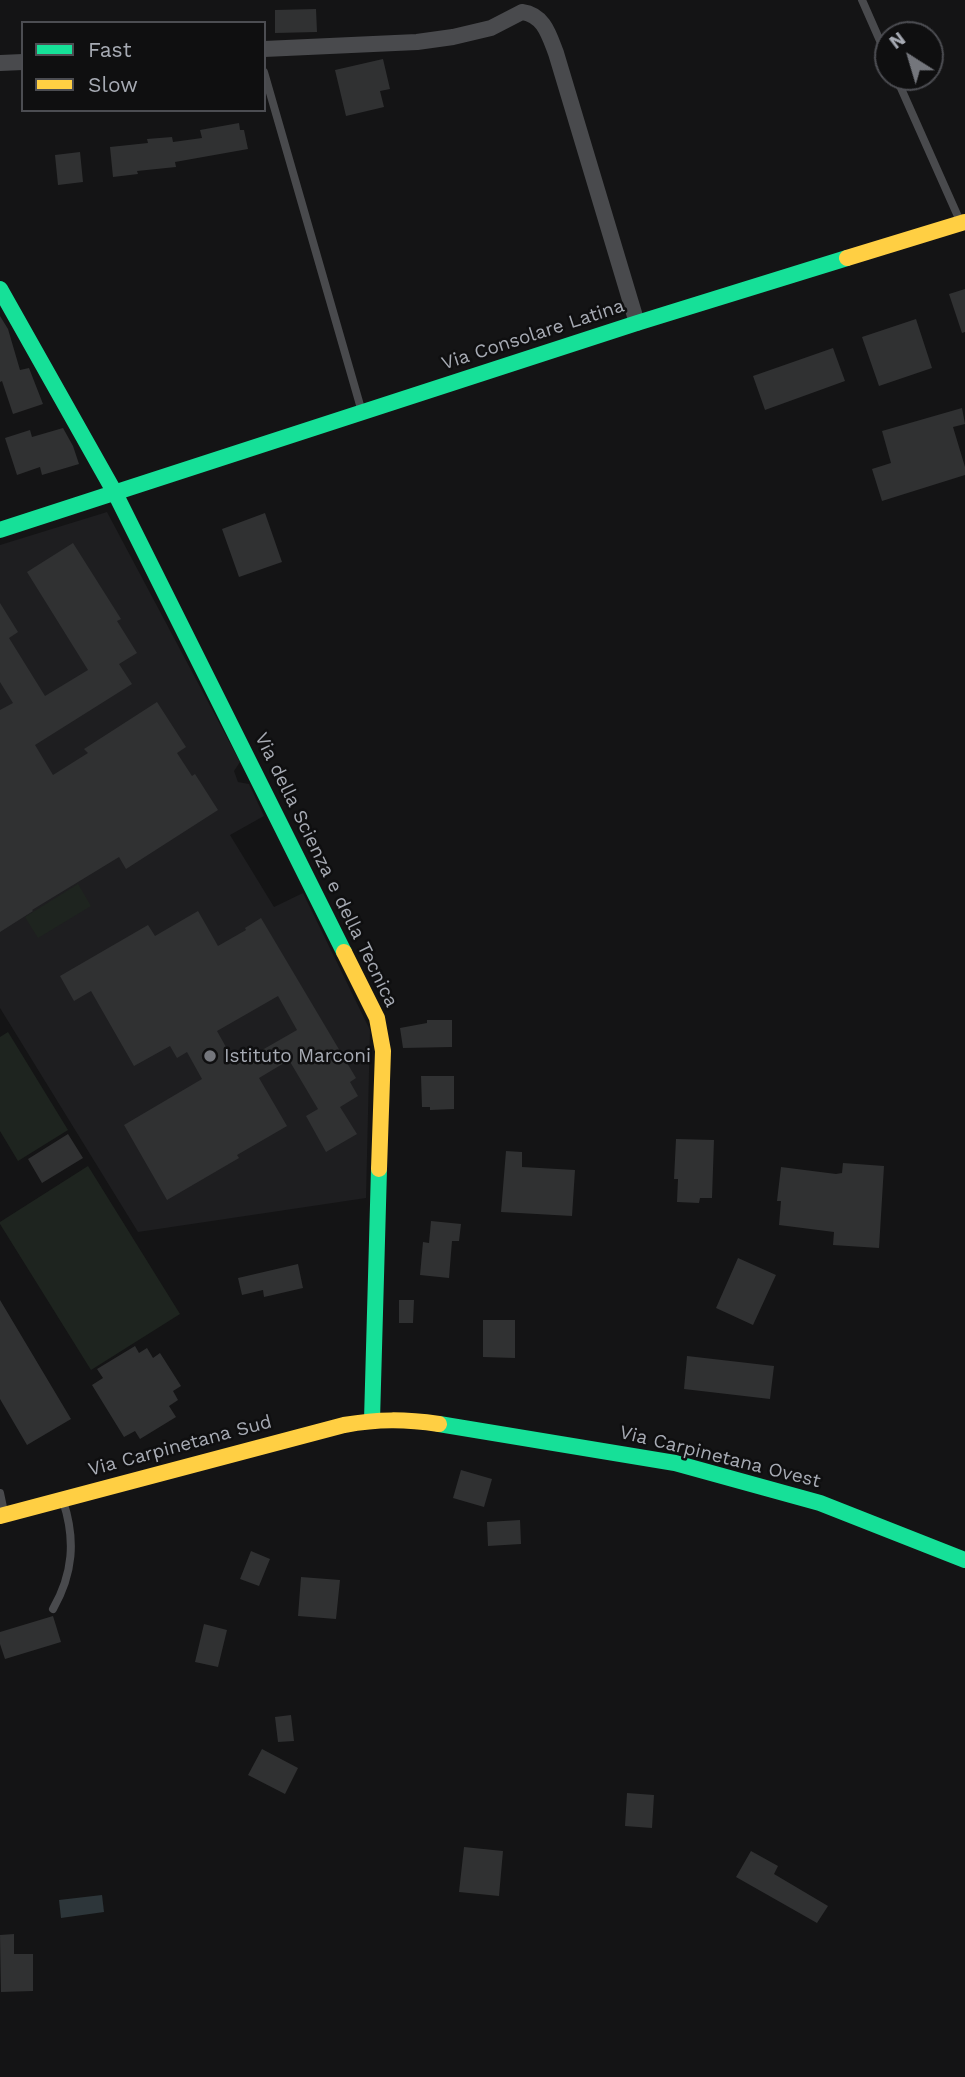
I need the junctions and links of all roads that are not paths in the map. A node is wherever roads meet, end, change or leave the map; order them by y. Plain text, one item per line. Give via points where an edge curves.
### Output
1 (862, 0) edge
2 (874, 27) edge
3 (266, 49) edge
4 (21, 62) edge
5 (0, 63) edge
6 (266, 79) edge
7 (902, 91) edge
8 (963, 223) edge
9 (0, 289) edge
10 (637, 323) junction
11 (362, 412) junction
12 (115, 493) junction
13 (1, 526) edge
14 (372, 1420) junction
15 (0, 1493) edge
16 (63, 1499) junction
17 (3, 1516) edge
18 (965, 1560) edge
19 (53, 1609) dead end

1 - 2 lane
3 - 10 street via 441,39 491,28 522,12 537,16 556,53
4 - 5 street
6 - 11 lane
7 - 8 lane
8 - 10 street, Via Consolare Latina
9 - 12 street
10 - 11 street, Via Consolare Latina
11 - 12 street, Via Consolare Latina
12 - 13 street, Via Consolare Latina
12 - 14 street, Via della Scienza e della Tecnica via 371,1005 382,1041
14 - 16 street, Via Carpinetana Sud
14 - 18 street, Via Carpinetana Ovest via 406,1419 687,1466 820,1503
15 - 17 lane
16 - 17 street, Via Carpinetana Sud
16 - 19 lane via 72,1555

